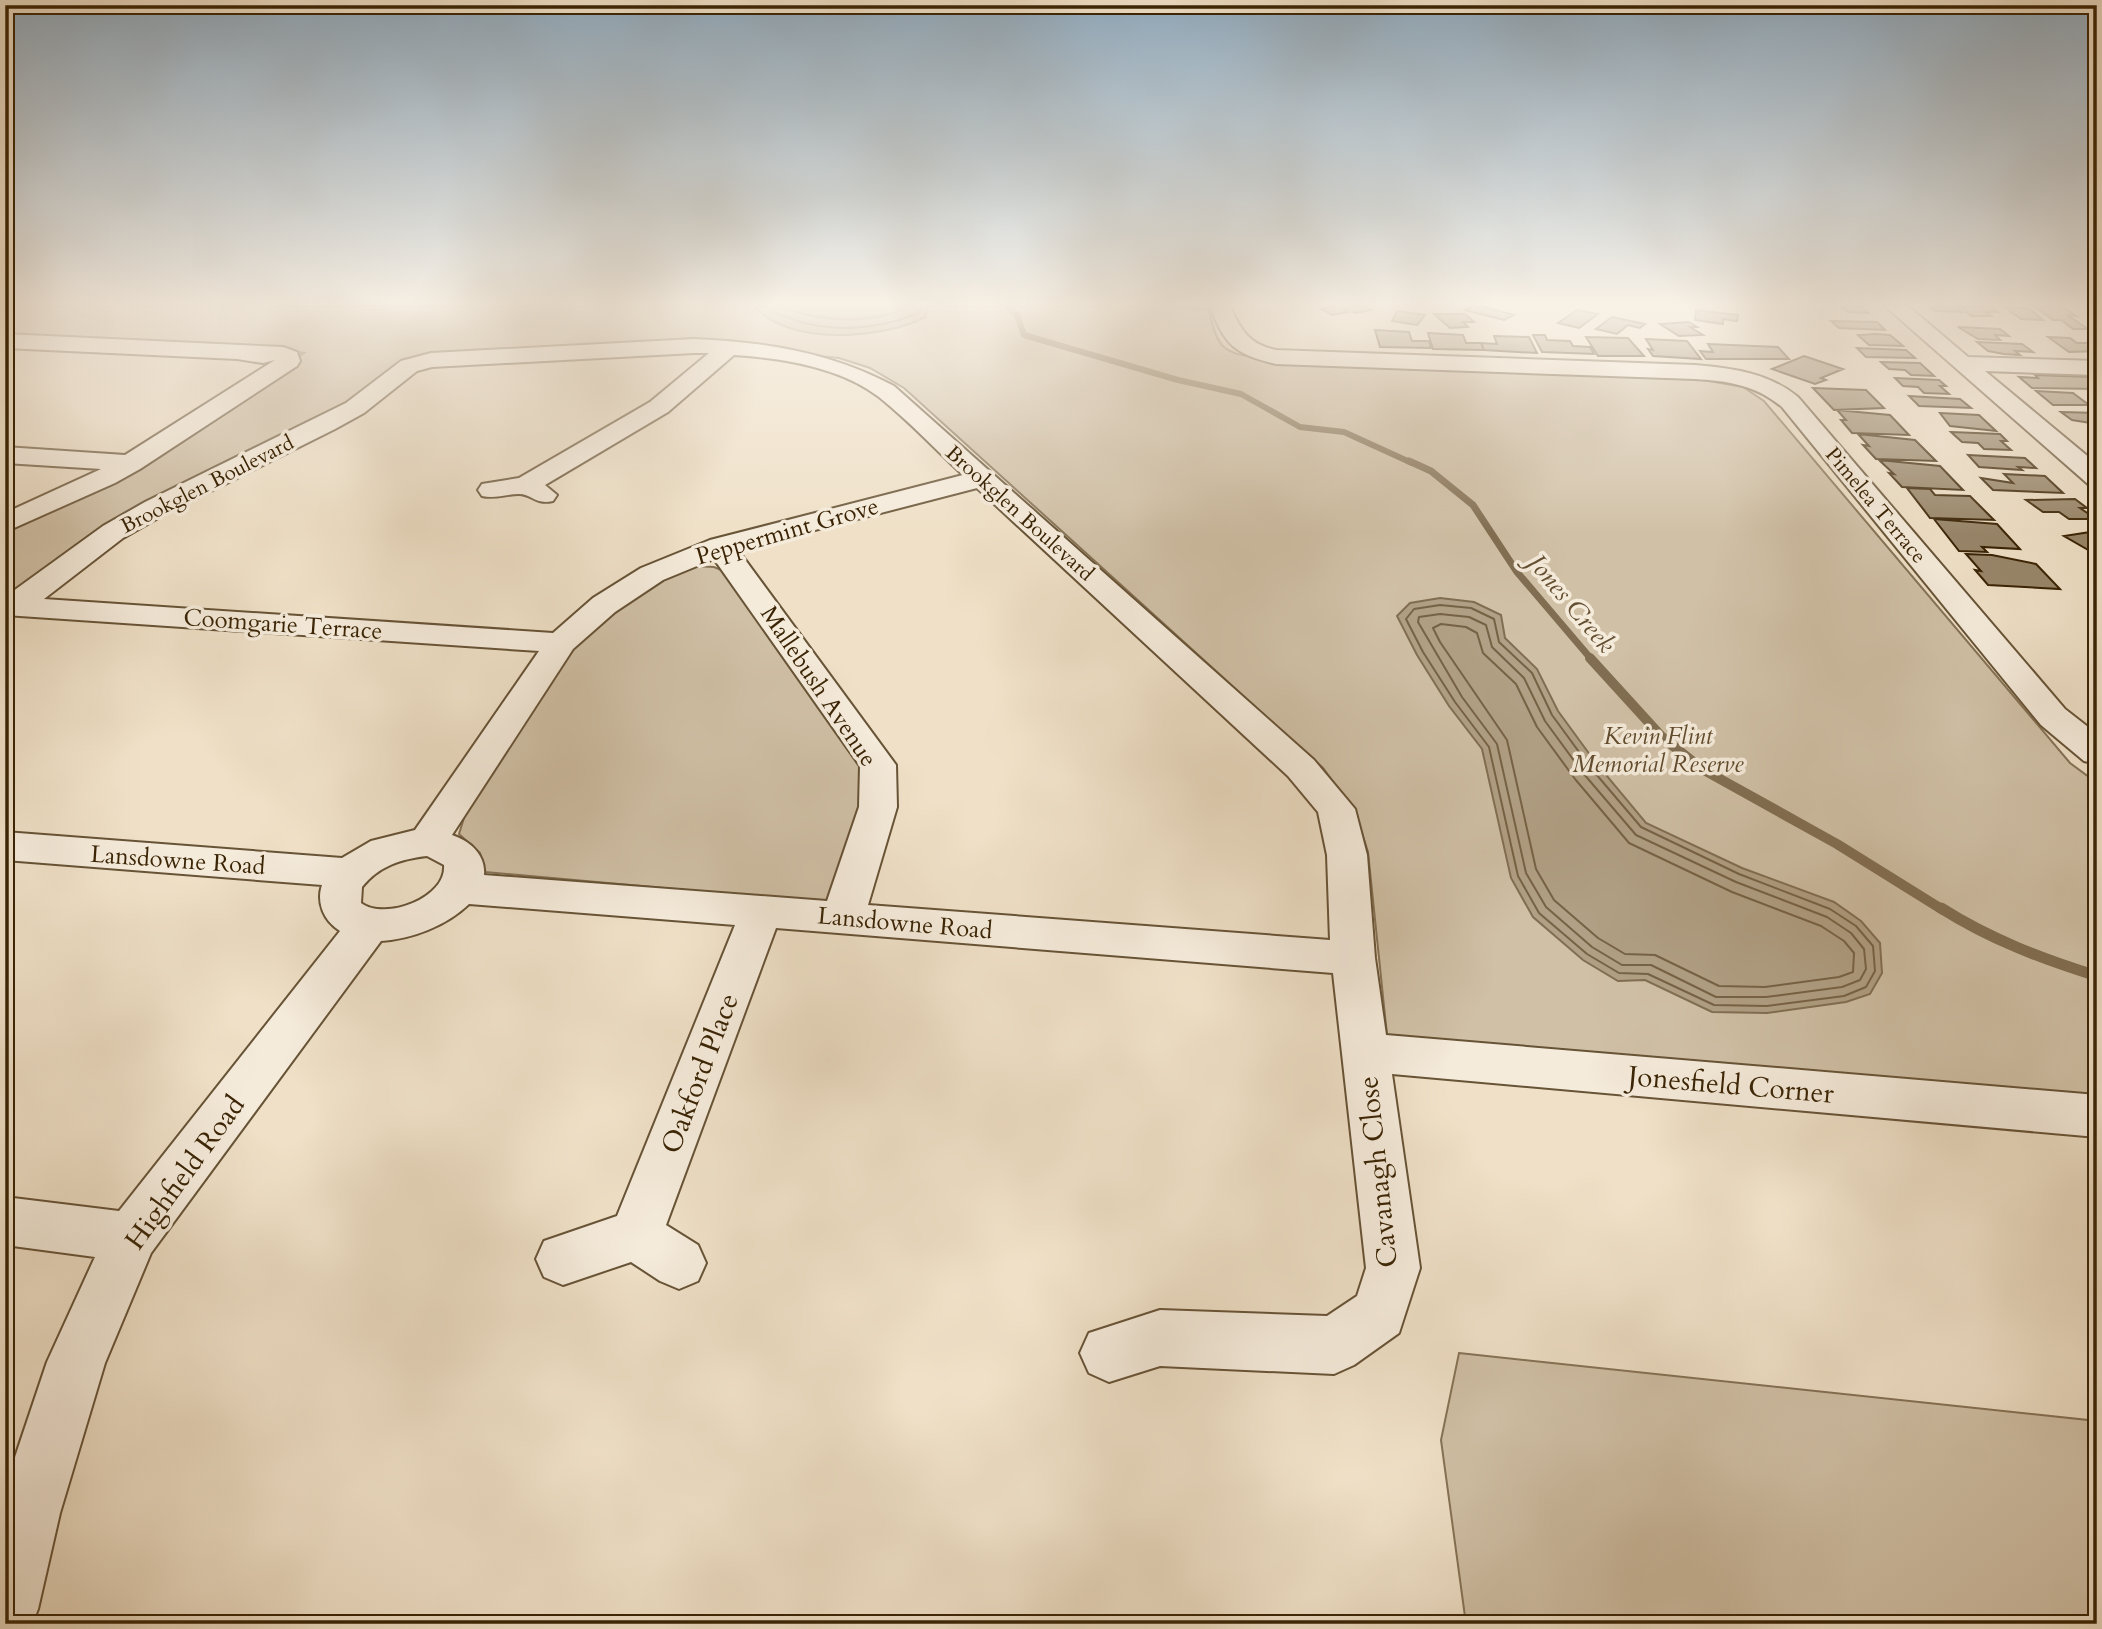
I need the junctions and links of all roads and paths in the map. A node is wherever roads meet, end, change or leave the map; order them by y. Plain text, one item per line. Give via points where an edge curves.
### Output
1 (253, 382) edge
2 (388, 382) edge
3 (689, 382) edge
4 (871, 382) edge
5 (1753, 382) edge
6 (1983, 382) edge
7 (5, 455) edge
8 (131, 463) junction
9 (983, 478) junction
10 (2097, 478) edge
11 (492, 490) dead end
12 (5, 524) edge
13 (720, 546) junction
14 (11, 606) edge
15 (561, 643) junction
16 (2053, 717) junction
17 (2097, 753) edge
18 (2097, 772) edge
19 (427, 842) junction
20 (5, 846) edge
21 (351, 873) junction
22 (458, 888) junction
23 (761, 912) junction
24 (843, 918) junction
25 (369, 925) junction
26 (1353, 958) junction
27 (1364, 1052) junction
28 (2097, 1116) edge
29 (5, 1221) edge
30 (636, 1235) junction
31 (131, 1237) junction
32 (563, 1258) dead end
33 (679, 1263) dead end
34 (1109, 1353) dead end
35 (5, 1609) edge

1 - 8 street
2 - 14 street, Brookglen Boulevard via 355,408 113,532
3 - 11 street via 535,490
4 - 9 street, Brookglen Boulevard
5 - 16 street, Pimelea Terrace via 1790,402
6 - 10 street
7 - 8 street
8 - 12 street
9 - 13 street, Peppermint Grove
9 - 26 street, Brookglen Boulevard via 1301,768 1336,809 1347,855
13 - 15 street, Peppermint Grove via 652,574 604,606
13 - 24 street, Mallebush Avenue via 878,765 878,807
14 - 15 street, Coomgarie Terrace
15 - 19 street, Peppermint Grove
16 - 17 street, Pimelea Terrace
16 - 18 street, Pimelea Terrace via 2066,742
19 - 21 street via 386,850
19 - 22 street via 445,845 465,862
20 - 21 street, Lansdowne Road
21 - 25 street via 338,897 341,910 352,920
22 - 23 street, Lansdowne Road
22 - 25 street via 426,914
23 - 24 street, Lansdowne Road
23 - 30 street, Oakford Place
24 - 26 street, Lansdowne Road
25 - 31 street, Highfield Road
26 - 27 street, Cavanagh Close
27 - 28 street, Jonesfield Corner
27 - 34 street, Cavanagh Close via 1393,1268 1379,1314 1334,1345 1160,1338
29 - 31 street
30 - 32 street
30 - 33 street
31 - 35 street, Highfield Road via 76,1362 28,1513

